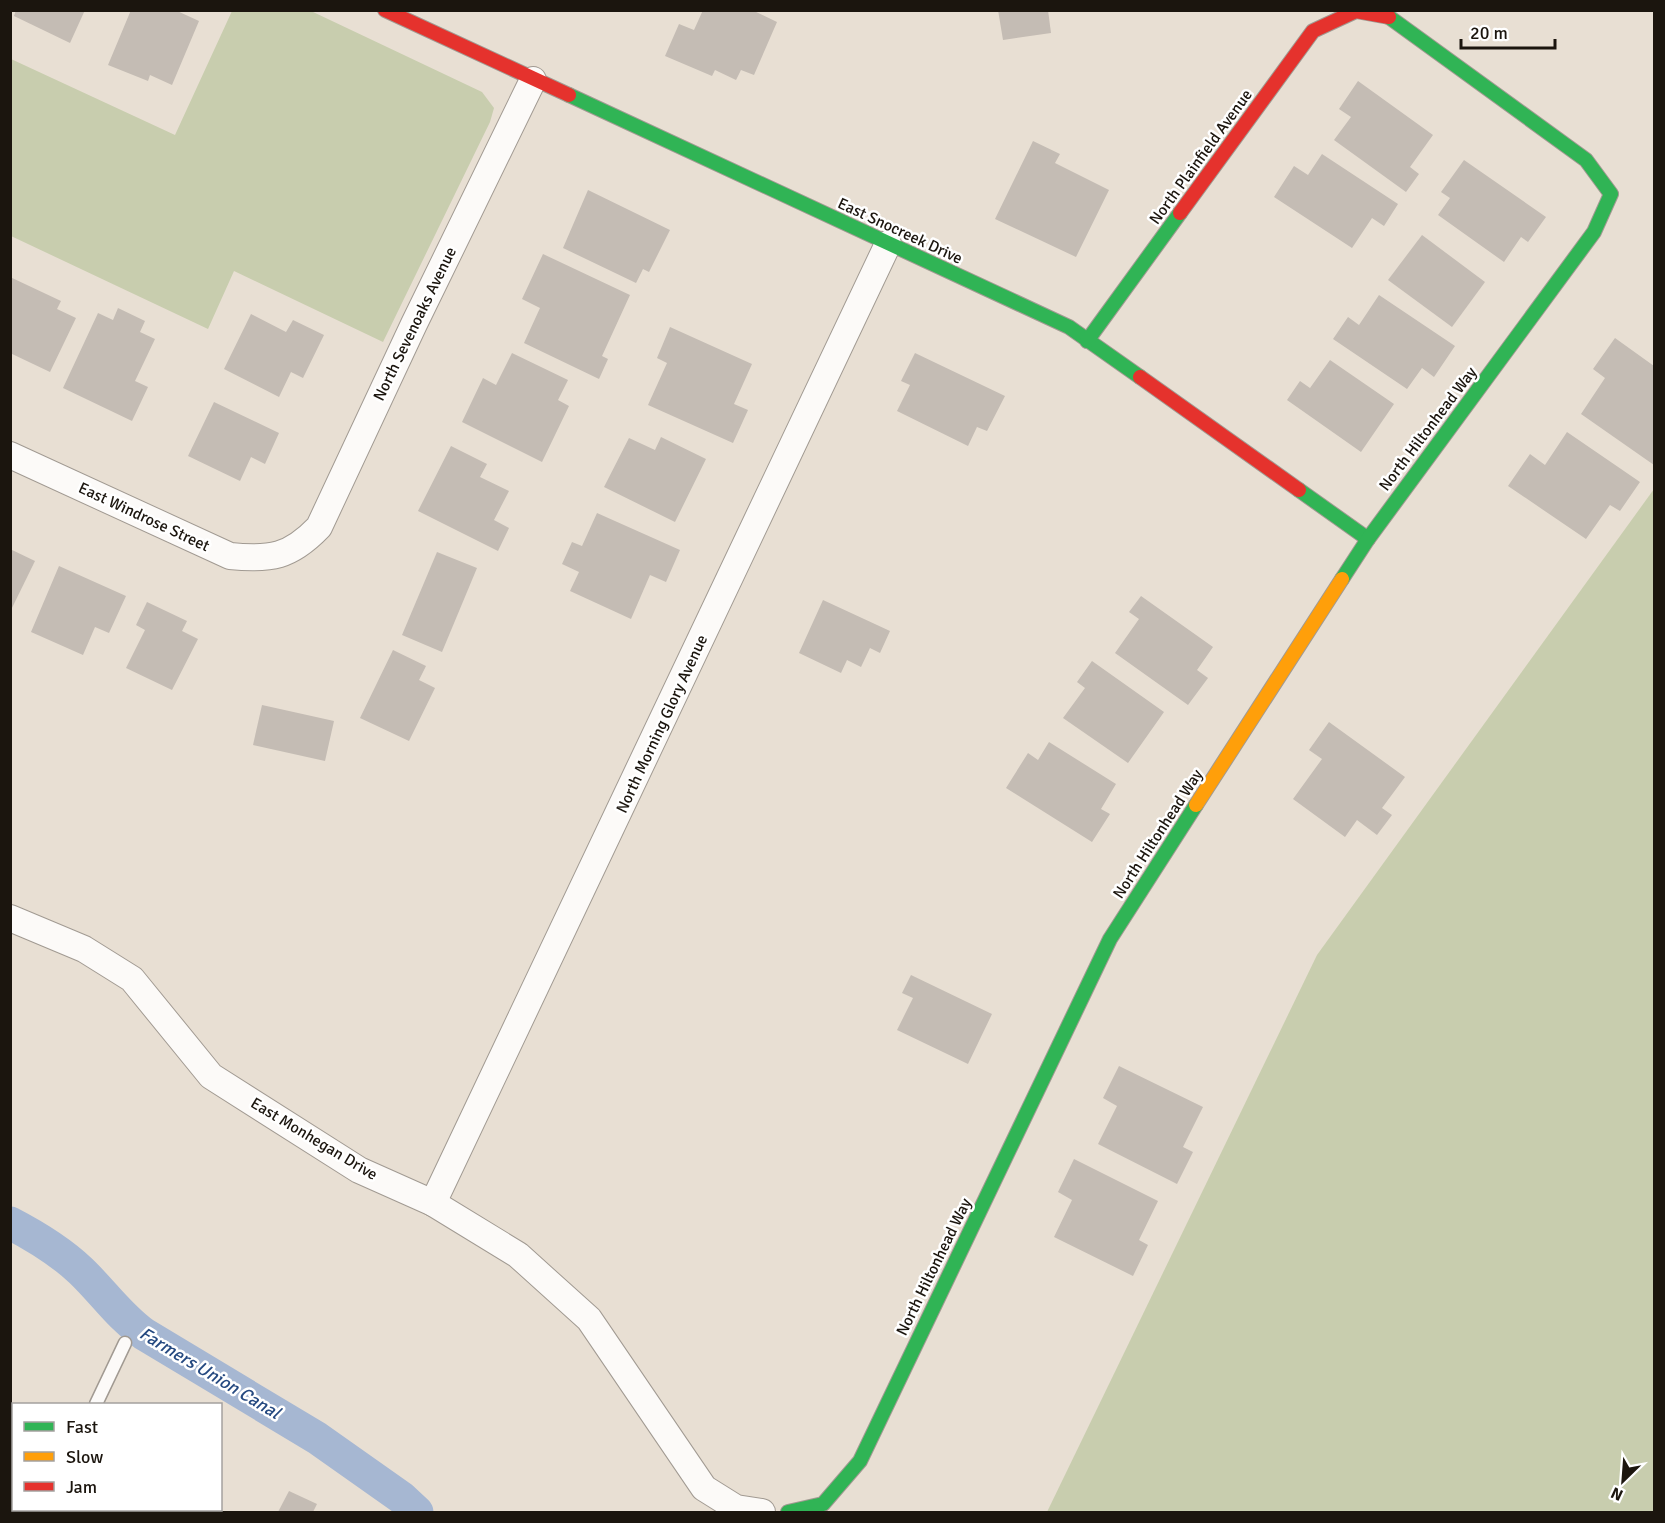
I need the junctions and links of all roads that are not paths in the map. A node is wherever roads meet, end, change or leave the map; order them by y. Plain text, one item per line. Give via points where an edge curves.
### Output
1 (385, 10) edge
2 (1356, 11) edge
3 (533, 80) junction
4 (888, 244) junction
5 (1087, 341) junction
6 (10, 455) edge
7 (1368, 539) junction
8 (282, 555) joint
9 (10, 918) edge
10 (433, 1203) junction
11 (125, 1343) dead end
12 (96, 1403) edge
13 (762, 1512) edge
14 (788, 1512) edge

1 - 3 street, East Snocreek Drive
2 - 5 street, North Plainfield Avenue via 1312,31
2 - 7 street, North Hiltonhead Way via 1390,17 1586,160 1611,194 1594,232
3 - 4 street, East Snocreek Drive
3 - 8 street, North Sevenoaks Avenue via 319,527 303,543
4 - 5 street, East Snocreek Drive via 1069,327
4 - 10 street, North Morning Glory Avenue
5 - 7 street, East Snocreek Drive
6 - 8 street, East Windrose Street via 230,556 257,559
7 - 14 street, North Hiltonhead Way via 1110,939 860,1461 823,1504
9 - 10 street, East Monhegan Drive via 84,948 132,979 212,1076 359,1170
10 - 13 street, East Monhegan Drive via 518,1255 589,1319 704,1488 736,1508
11 - 12 lane

